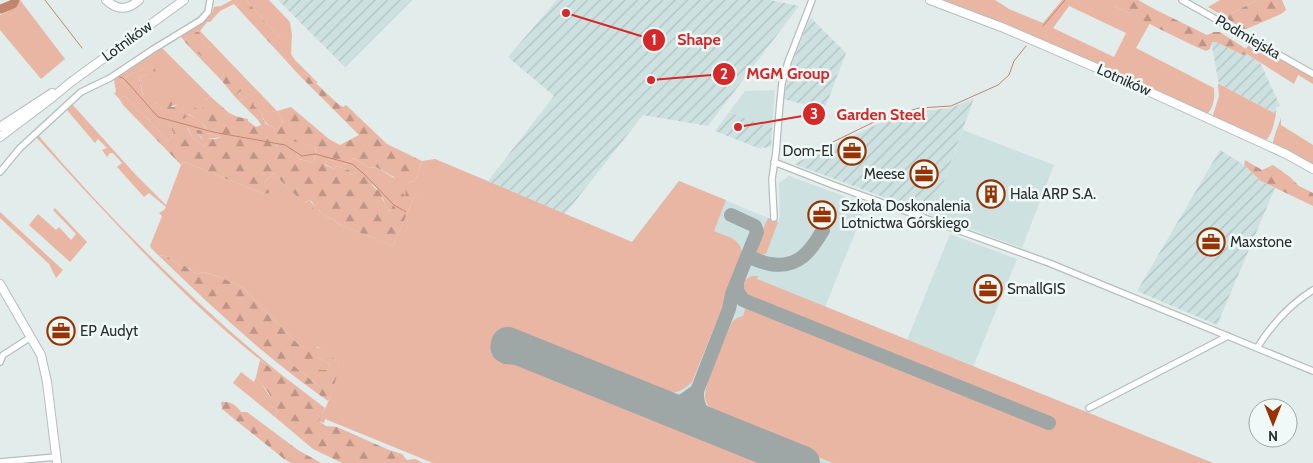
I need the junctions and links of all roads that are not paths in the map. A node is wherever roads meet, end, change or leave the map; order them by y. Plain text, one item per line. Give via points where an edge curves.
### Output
1 (106, 0) edge
2 (139, 0) edge
3 (184, 0) edge
4 (211, 0) edge
5 (812, 0) edge
6 (930, 0) edge
7 (1182, 0) edge
8 (1313, 74) edge
9 (71, 82) junction
10 (0, 126) edge
11 (0, 137) edge
12 (774, 162) junction
13 (1313, 169) edge
14 (0, 172) edge
15 (774, 218) dead end
16 (0, 284) edge
17 (1313, 290) edge
18 (1228, 336) junction
19 (32, 337) junction
20 (1257, 348) junction
21 (0, 362) edge
22 (1313, 371) edge
23 (1089, 408) dead end
24 (56, 460) edge
25 (0, 462) edge

1 - 2 street via 120,8 133,6
3 - 9 street, Lotników
4 - 14 street via 208,12 201,20 110,78 81,92 20,148
5 - 12 street via 782,83
6 - 13 street, Lotników via 1106,72
7 - 8 street, Podmiejska
9 - 10 street, Lotników
9 - 11 street, Lotników
12 - 15 street
12 - 18 street via 1049,263
16 - 19 street
17 - 20 street via 1289,307
18 - 20 street
18 - 23 street
19 - 21 street via 3,355
19 - 24 street via 44,366
20 - 22 street
24 - 25 street

